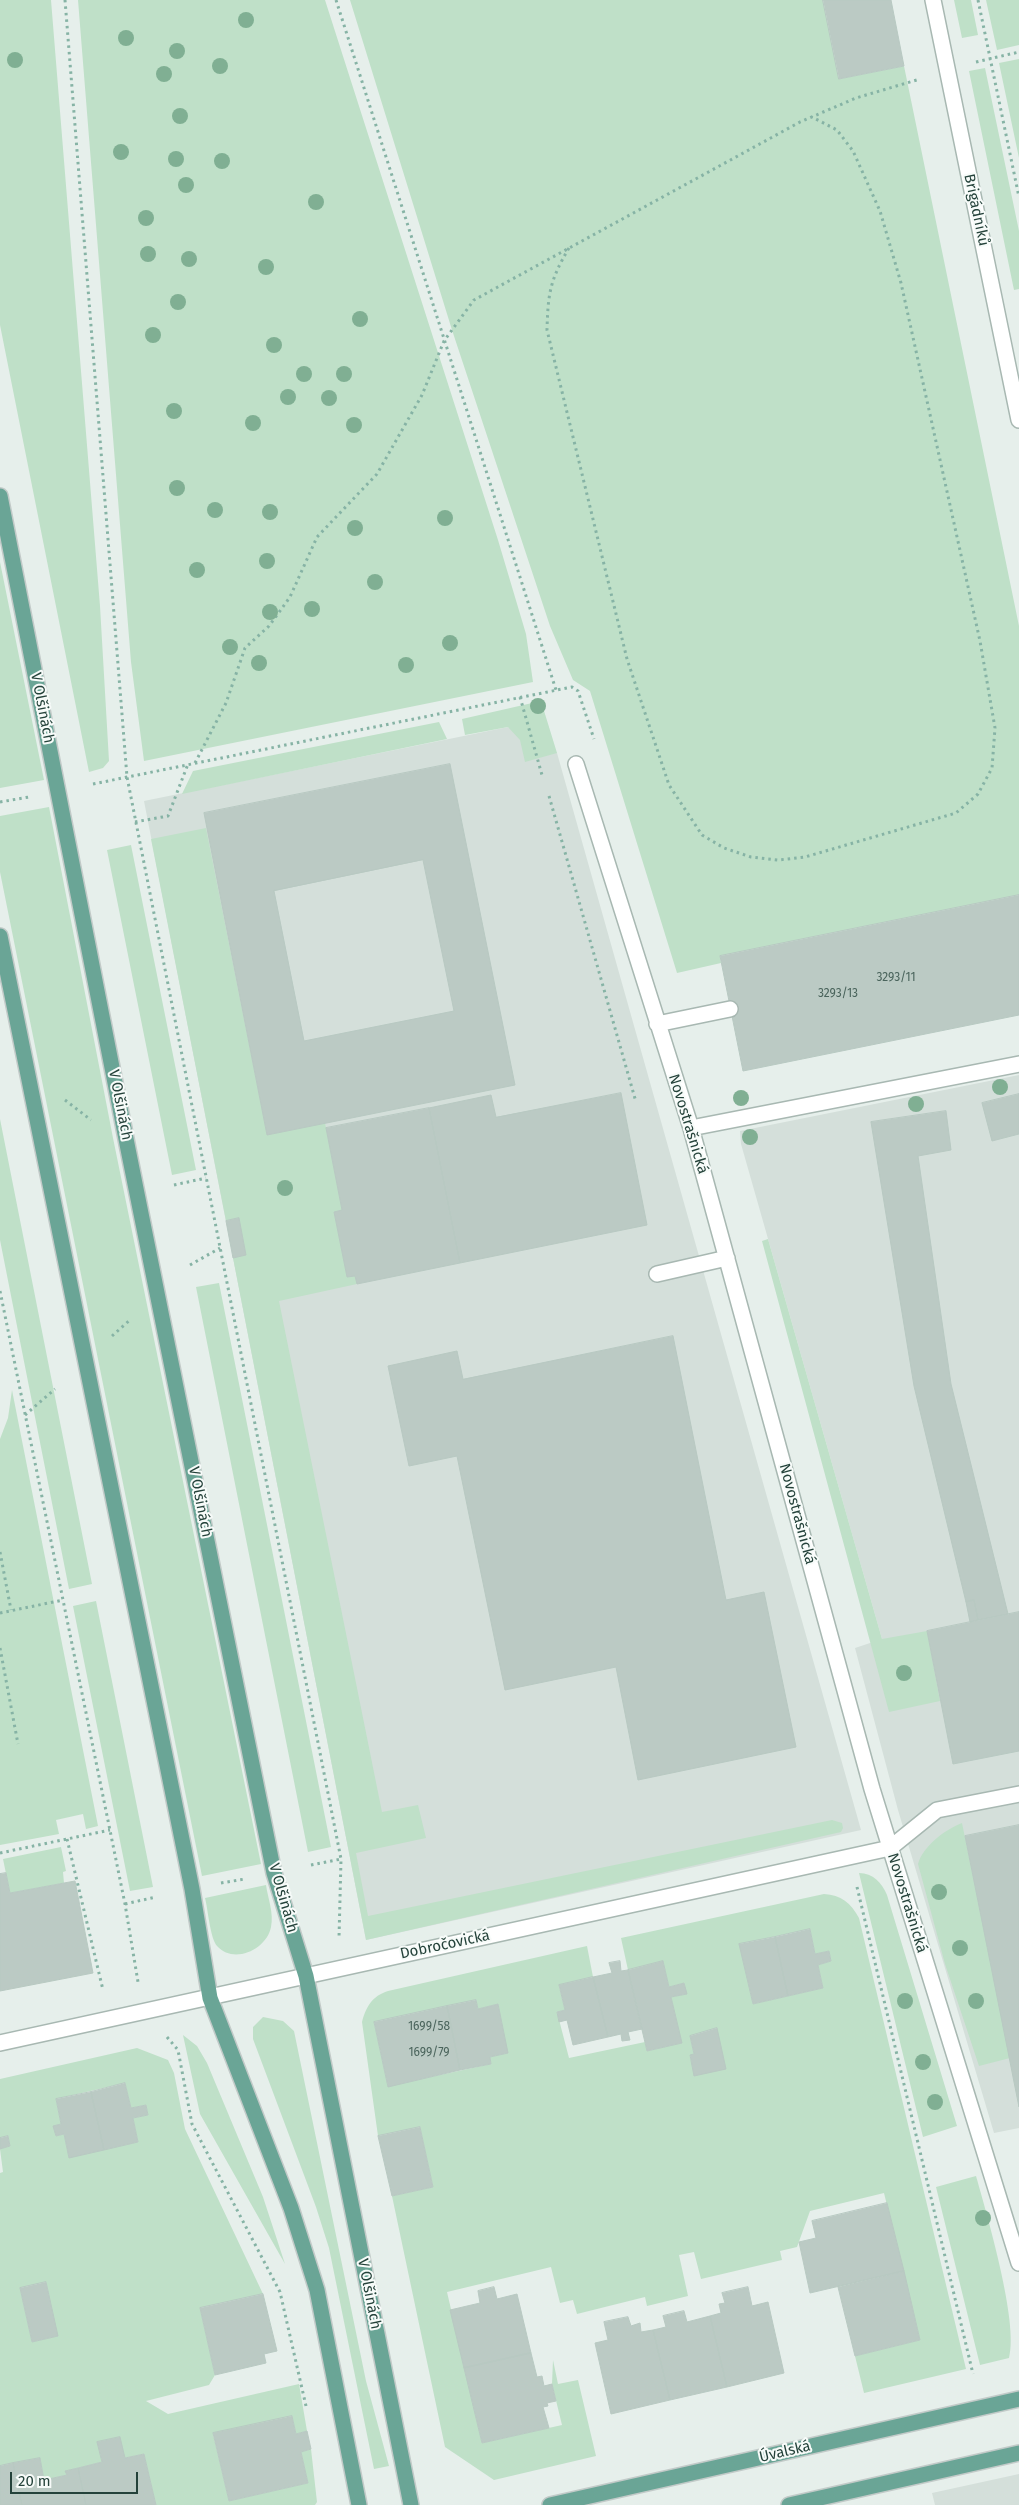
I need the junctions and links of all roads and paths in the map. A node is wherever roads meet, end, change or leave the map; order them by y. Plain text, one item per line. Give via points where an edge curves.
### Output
1 (65, 0) edge
2 (336, 0) edge
3 (933, 0) edge
4 (978, 0) edge
5 (1019, 52) edge
6 (990, 58) junction
7 (947, 69) junction
8 (812, 117) junction
9 (1019, 198) edge
10 (569, 248) junction
11 (444, 341) junction
12 (1019, 420) edge
13 (0, 496) edge
14 (572, 687) dead end
15 (556, 690) junction
16 (520, 697) junction
17 (195, 763) junction
18 (188, 764) junction
19 (576, 764) dead end
20 (542, 775) dead end
21 (127, 777) junction
22 (93, 784) dead end
23 (37, 795) dead end
24 (548, 796) dead end
25 (0, 802) edge
26 (135, 822) junction
27 (0, 936) edge
28 (730, 1009) dead end
29 (657, 1024) junction
30 (1019, 1064) edge
31 (59, 1095) dead end
32 (636, 1102) dead end
33 (98, 1126) dead end
34 (691, 1128) junction
35 (206, 1178) junction
36 (174, 1185) dead end
37 (220, 1248) junction
38 (726, 1258) junction
39 (190, 1265) dead end
40 (657, 1274) dead end
41 (0, 1291) edge
42 (136, 1315) dead end
43 (109, 1338) dead end
44 (55, 1389) dead end
45 (25, 1415) junction
46 (0, 1552) edge
47 (63, 1600) junction
48 (11, 1610) junction
49 (0, 1613) edge
50 (0, 1648) edge
51 (6, 1682) junction
52 (0, 1683) edge
53 (18, 1744) dead end
54 (1019, 1794) edge
55 (110, 1830) junction
56 (67, 1839) junction
57 (890, 1848) junction
58 (0, 1853) edge
59 (850, 1857) junction
60 (341, 1859) junction
61 (311, 1865) dead end
62 (246, 1878) dead end
63 (212, 1885) dead end
64 (156, 1898) dead end
65 (124, 1904) junction
66 (339, 1946) dead end
67 (306, 1976) junction
68 (139, 1990) dead end
69 (103, 1991) dead end
70 (210, 1998) junction
71 (164, 2034) dead end
72 (0, 2043) edge
73 (1019, 2263) edge
74 (973, 2374) dead end
75 (1019, 2399) edge
76 (308, 2415) dead end
77 (1019, 2453) edge
78 (359, 2505) edge
79 (412, 2505) edge
80 (550, 2505) edge
81 (790, 2505) edge

1 - 21 path
2 - 11 path
3 - 7 street, Brigádníků
4 - 6 path
5 - 6 path
6 - 7 path
6 - 9 path
7 - 8 path via 856,98
7 - 12 street, Brigádníků
8 - 10 path
8 - 10 path via 837,130 853,151 880,211 901,283 980,641 995,728 992,768 978,794 956,813 805,857 778,860 751,857 724,848 702,835 669,785 627,658 548,330 548,296 554,273
10 - 11 path via 474,300
11 - 15 path
11 - 17 path via 422,395 378,474 317,537 290,597 269,626 245,648 226,702
13 - 67 main road, V Olšinách via 274,1873
14 - 15 path
15 - 16 path
16 - 17 path
16 - 20 path
17 - 18 path
18 - 21 path
18 - 26 path via 168,816
19 - 29 street, Novostrašnická
21 - 22 path
21 - 26 path
23 - 25 path
24 - 32 path
26 - 35 path
27 - 70 main road via 190,1879
28 - 29 street
29 - 34 street, Novostrašnická
30 - 34 street
31 - 33 path
34 - 38 street, Novostrašnická
35 - 36 path
35 - 37 path
37 - 39 path
37 - 60 path
38 - 40 street
38 - 57 street, Novostrašnická
41 - 45 path
42 - 43 path
44 - 45 path
45 - 47 path
46 - 48 path
47 - 48 path
47 - 55 path
48 - 49 path
50 - 51 path
51 - 52 path
51 - 53 path
54 - 57 street via 937,1810
55 - 56 path
55 - 65 path
56 - 58 path
56 - 69 path
57 - 59 street, Dobročovická
57 - 73 street, Novostrašnická
59 - 67 street, Dobročovická
59 - 74 path
60 - 61 path
60 - 66 path
62 - 63 path
64 - 65 path
65 - 68 path
67 - 70 street, Dobročovická
67 - 79 main road, V Olšinách
70 - 72 street, Dobročovická
70 - 78 main road via 308,2257
71 - 76 path via 178,2050 192,2124 280,2292
75 - 80 main road, Úvalská
77 - 81 main road

